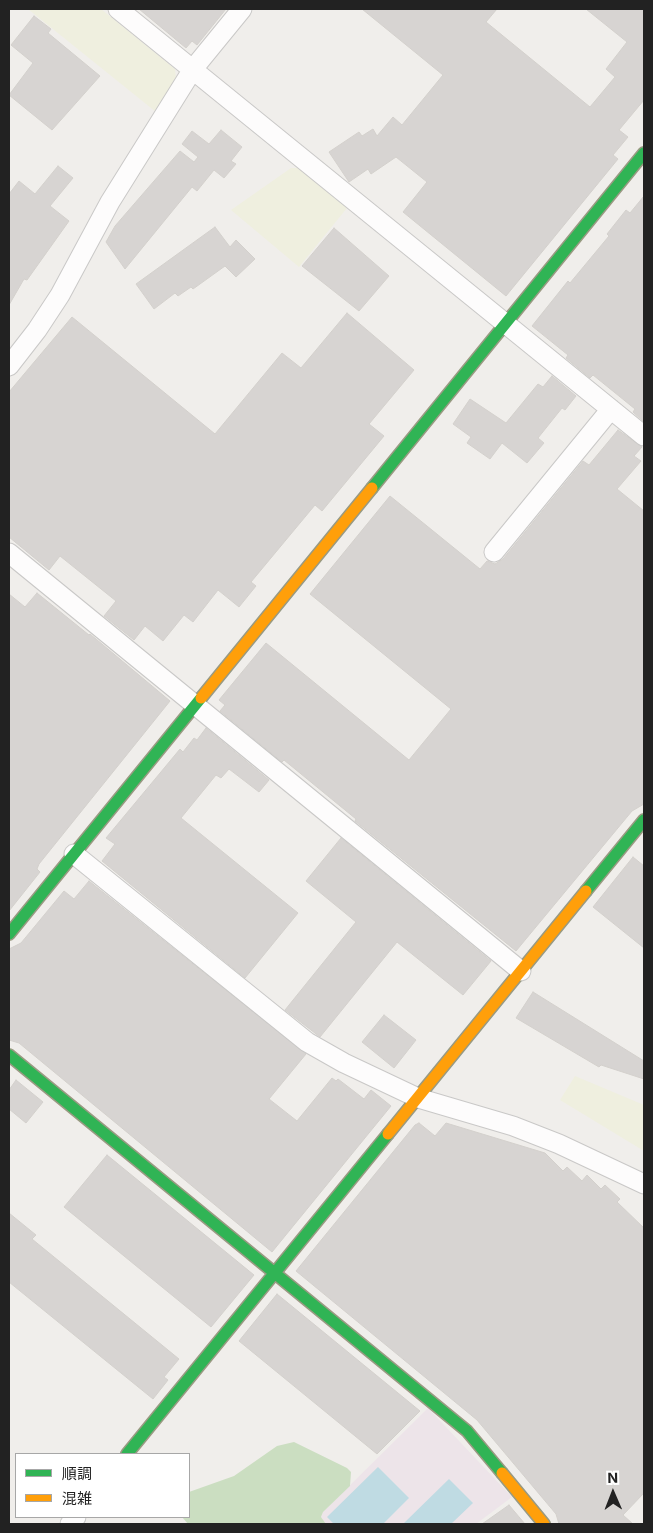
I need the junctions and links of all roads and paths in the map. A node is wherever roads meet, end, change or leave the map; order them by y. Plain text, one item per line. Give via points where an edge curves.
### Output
1 (118, 9) edge
2 (242, 9) edge
3 (193, 69) junction
4 (644, 153) edge
5 (506, 323) junction
6 (9, 366) edge
7 (612, 409) junction
8 (644, 436) edge
9 (494, 552) dead end
10 (9, 553) edge
11 (195, 706) junction
12 (644, 820) edge
13 (74, 854) junction
14 (9, 934) edge
15 (521, 971) junction
16 (9, 1055) edge
17 (418, 1098) junction
18 (644, 1184) edge
19 (274, 1273) junction
20 (128, 1453) edge
21 (544, 1524) edge

1 - 3 street
2 - 3 street
3 - 5 street
3 - 6 street via 110,202 60,294
4 - 5 street
5 - 7 street
5 - 11 street
7 - 8 street
7 - 9 street
10 - 11 street
11 - 13 street
11 - 15 street
12 - 15 street
13 - 14 street
13 - 17 street via 308,1042
15 - 17 street
16 - 19 street
17 - 18 street via 513,1126
17 - 19 street
19 - 20 street
19 - 21 street via 467,1431

